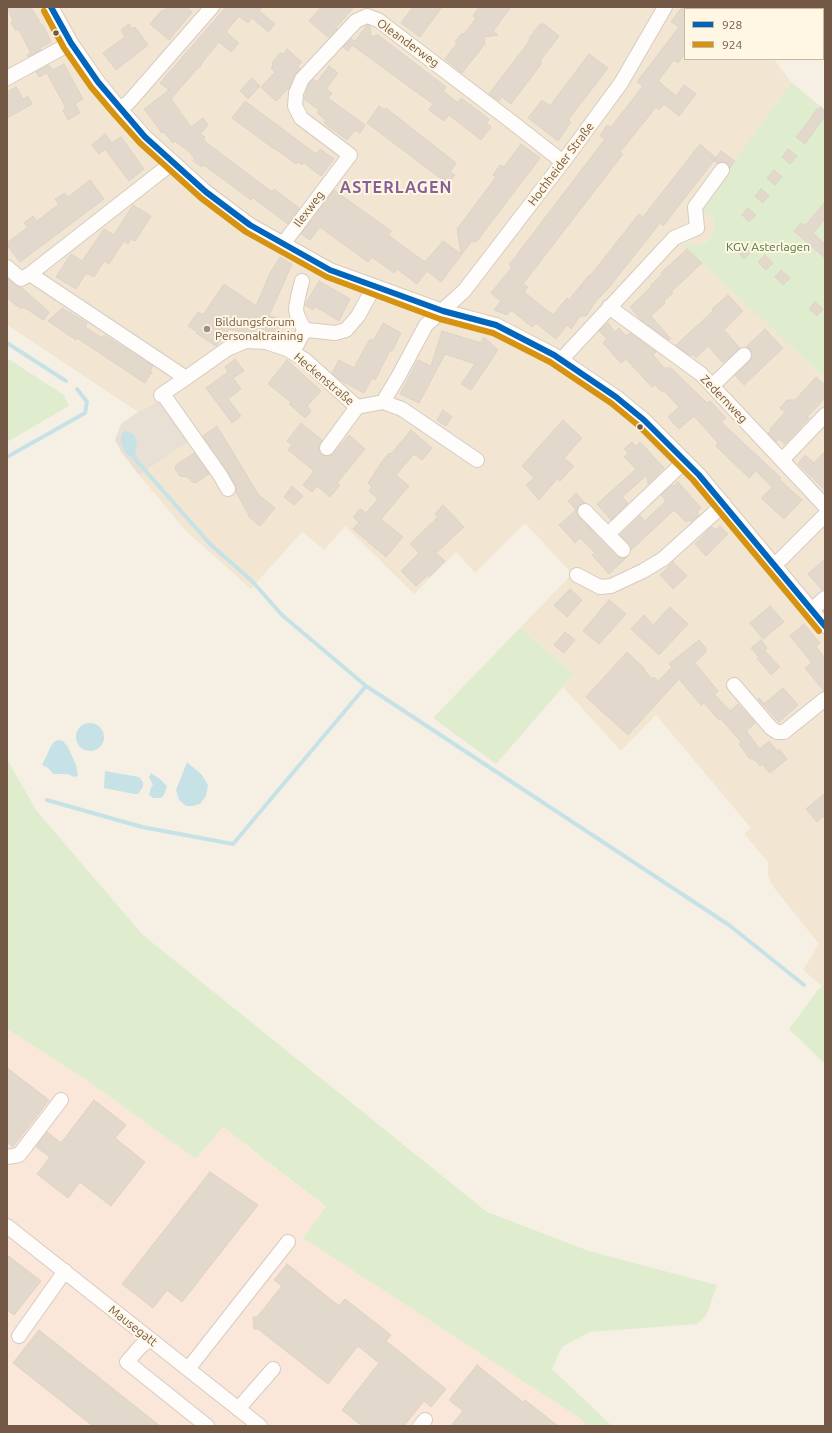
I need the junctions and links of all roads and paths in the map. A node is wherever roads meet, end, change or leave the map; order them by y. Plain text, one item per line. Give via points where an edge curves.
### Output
1 (51, 7) edge
2 (212, 7) edge
3 (665, 7) edge
4 (71, 43) junction
5 (7, 78) edge
6 (120, 109) junction
7 (350, 155) joint
8 (563, 162) junction
9 (172, 163) junction
10 (722, 170) dead end
11 (283, 244) junction
12 (7, 267) edge
13 (30, 274) junction
14 (302, 281) dead end
15 (374, 287) junction
16 (609, 307) junction
17 (442, 311) junction
18 (305, 331) junction
19 (293, 352) junction
20 (744, 355) dead end
21 (561, 360) junction
22 (186, 378) junction
23 (712, 386) junction
24 (383, 402) junction
25 (358, 407) junction
26 (825, 415) edge
27 (327, 448) dead end
28 (477, 460) dead end
29 (782, 460) junction
30 (686, 461) junction
31 (228, 489) dead end
32 (724, 504) junction
33 (825, 506) edge
34 (585, 510) dead end
35 (825, 515) edge
36 (608, 534) junction
37 (622, 550) dead end
38 (774, 565) junction
39 (577, 576) dead end
40 (825, 598) edge
41 (812, 610) junction
42 (825, 626) edge
43 (734, 685) dead end
44 (825, 699) edge
45 (61, 1100) dead end
46 (7, 1157) edge
47 (7, 1226) edge
48 (288, 1242) dead end
49 (65, 1272) junction
50 (19, 1336) dead end
51 (150, 1339) junction
52 (188, 1369) junction
53 (273, 1369) dead end
54 (238, 1409) junction
55 (208, 1426) edge
56 (260, 1426) edge

1 - 4 street
2 - 6 street
3 - 8 street, Hochheider Straße via 620,83
4 - 5 street
4 - 6 street
6 - 9 street
7 - 8 street, Oleanderweg via 301,118 295,106 296,93 302,80 356,21 367,16 378,20
7 - 11 street, Ilexweg
8 - 17 street, Hochheider Straße via 464,291
9 - 11 street via 250,225
9 - 13 street
10 - 16 street via 695,207 697,228 674,238
11 - 15 street via 330,270
12 - 13 street via 21,279
13 - 22 street
14 - 18 street via 296,309
15 - 17 street
15 - 18 street via 364,307 346,330 340,333
16 - 21 street
16 - 23 street, Zedernweg via 701,374
17 - 21 street via 496,325
17 - 24 street, Hochheider Straße via 426,325
18 - 19 street
19 - 22 street, Heckenstraße via 266,342 246,341 227,349
19 - 25 street, Heckenstraße
20 - 23 street
21 - 30 street via 616,397
22 - 31 street, Heckenstraße via 162,394
23 - 29 street, Zedernweg
24 - 25 street, Heckenstraße
24 - 28 street via 402,409
25 - 27 street
26 - 29 street
29 - 33 street, Zedernweg
30 - 32 street
30 - 36 street
32 - 38 street
32 - 39 street via 664,559 643,571 611,586 600,587
34 - 36 street
35 - 38 street
36 - 37 street
38 - 41 street
40 - 41 street
41 - 42 street
43 - 44 street via 777,732 784,732
45 - 46 street via 19,1155
47 - 49 street, Mausegatt
48 - 52 street
49 - 50 street
49 - 51 street, Mausegatt
51 - 52 street, Mausegatt
51 - 55 street via 127,1362
52 - 54 street, Mausegatt
53 - 54 street
54 - 56 street, Mausegatt

